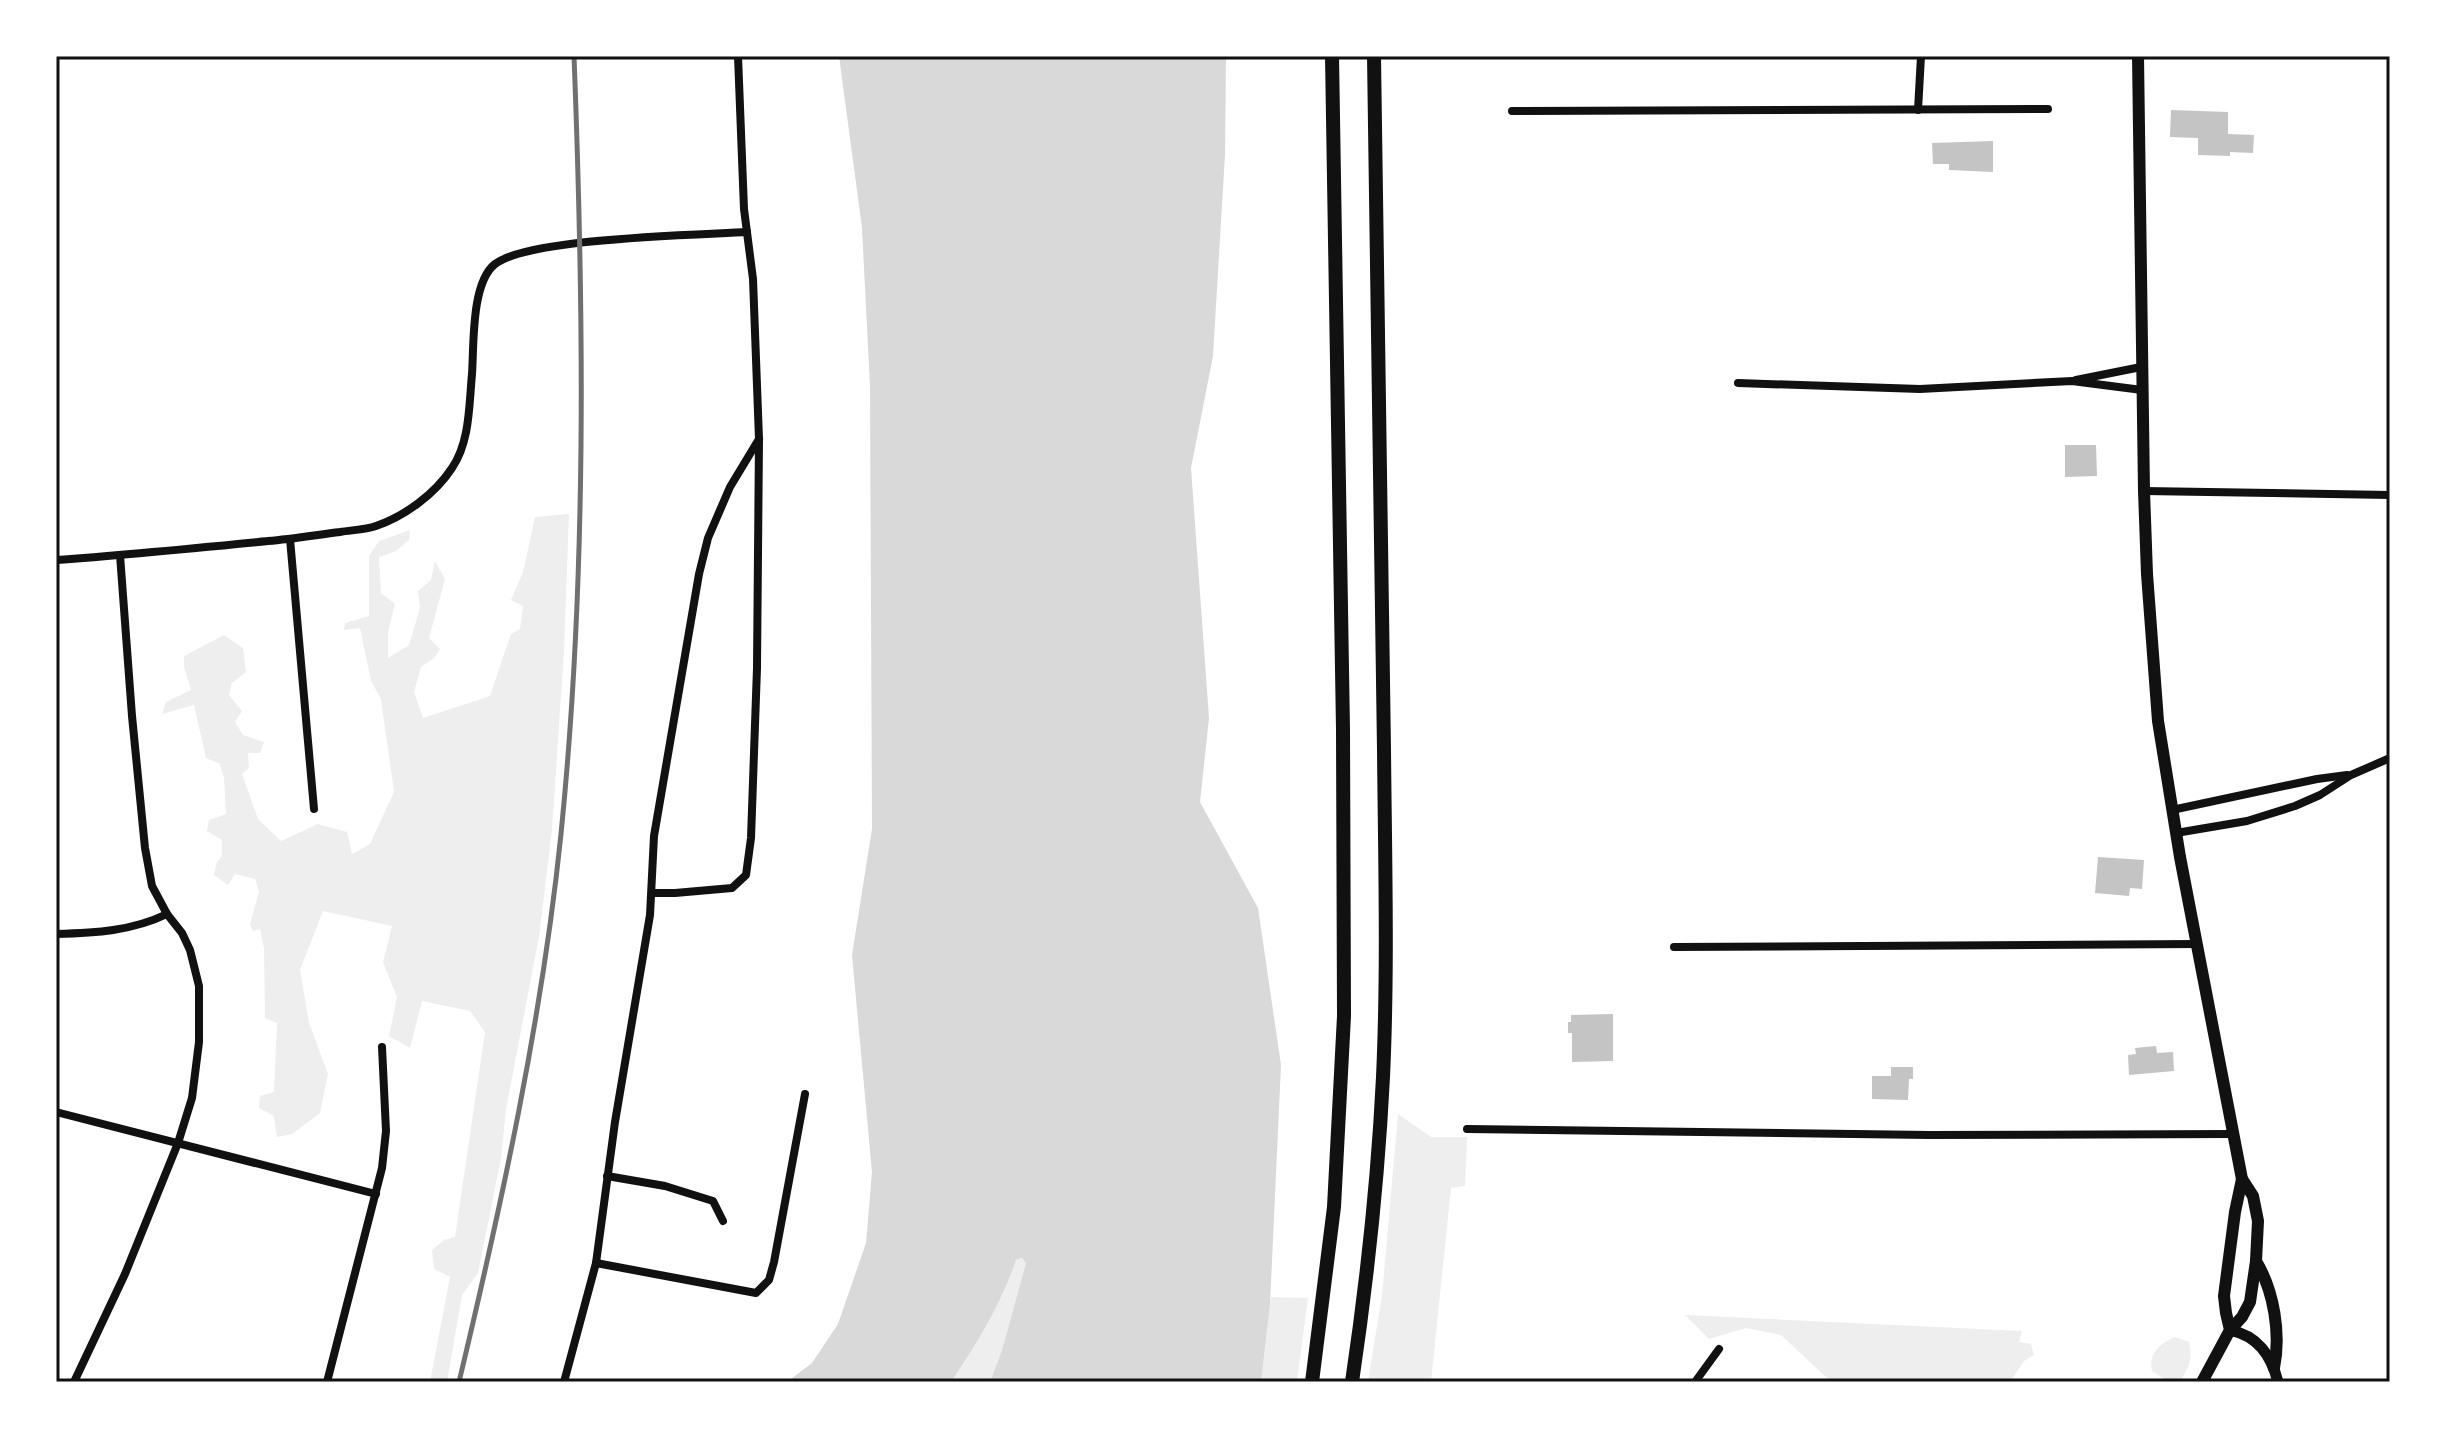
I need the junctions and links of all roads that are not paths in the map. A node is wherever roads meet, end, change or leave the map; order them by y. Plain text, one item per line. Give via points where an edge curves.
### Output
1 (738, 56) edge
2 (1332, 56) edge
3 (1374, 56) edge
4 (1921, 56) edge
5 (2138, 56) edge
6 (2048, 109) dead end
7 (1918, 110) junction
8 (1512, 111) dead end
9 (747, 232) junction
10 (2141, 367) junction
11 (2072, 381) junction
12 (1738, 383) dead end
13 (2142, 390) junction
14 (759, 439) junction
15 (2144, 491) junction
16 (2390, 495) edge
17 (290, 539) junction
18 (120, 555) junction
19 (56, 560) edge
20 (2390, 758) edge
21 (2351, 775) junction
22 (314, 809) dead end
23 (2172, 810) junction
24 (2176, 833) junction
25 (652, 893) junction
26 (167, 914) junction
27 (56, 934) edge
28 (2197, 944) junction
29 (1674, 947) dead end
30 (382, 1047) dead end
31 (805, 1094) dead end
32 (56, 1112) edge
33 (1467, 1129) dead end
34 (2234, 1134) junction
35 (178, 1143) junction
36 (607, 1176) junction
37 (2242, 1179) junction
38 (376, 1194) junction
39 (723, 1221) dead end
40 (2256, 1261) junction
41 (596, 1263) junction
42 (2230, 1330) junction
43 (1719, 1349) dead end
44 (2274, 1368) junction
45 (74, 1382) edge
46 (327, 1382) edge
47 (564, 1382) edge
48 (1312, 1382) edge
49 (1352, 1382) edge
50 (1695, 1382) edge
51 (2202, 1382) edge
52 (2278, 1382) edge

1 - 9 street
2 - 48 highway via 1344,1016 1334,1207
3 - 49 highway via 1385,960 1378,1150
4 - 7 street
5 - 10 main road
6 - 7 street
7 - 8 street
9 - 14 street
9 - 17 street via 581,243 527,252 495,264 478,298 468,416 452,468 422,500 386,522
10 - 11 street
10 - 13 main road
11 - 12 street via 1920,389
11 - 13 street
13 - 15 main road
14 - 25 street via 730,487 699,574 654,836
14 - 25 street via 757,668 746,875 732,888
15 - 16 street
15 - 23 main road via 2158,721
17 - 18 street
17 - 22 street
18 - 19 street
18 - 26 street via 145,848 152,886
20 - 21 street
21 - 23 street
21 - 24 street via 2295,806 2247,821
23 - 24 main road
24 - 28 main road
25 - 36 street
26 - 27 street via 131,928
26 - 35 street via 190,950 201,1005 192,1098
28 - 29 street
28 - 34 main road
30 - 38 street via 386,1131
31 - 41 street via 774,1262 769,1280 756,1293
32 - 35 street
33 - 34 street
34 - 37 main road
35 - 38 street
35 - 45 street
36 - 39 street via 696,1194 713,1201
36 - 41 street
37 - 40 main road via 2253,1196 2258,1221
37 - 42 main road via 2224,1296
38 - 46 street
40 - 42 main road via 2250,1302
40 - 44 main road via 2271,1292
41 - 47 street
42 - 44 main road via 2254,1339
42 - 51 main road
43 - 50 street
44 - 52 main road

